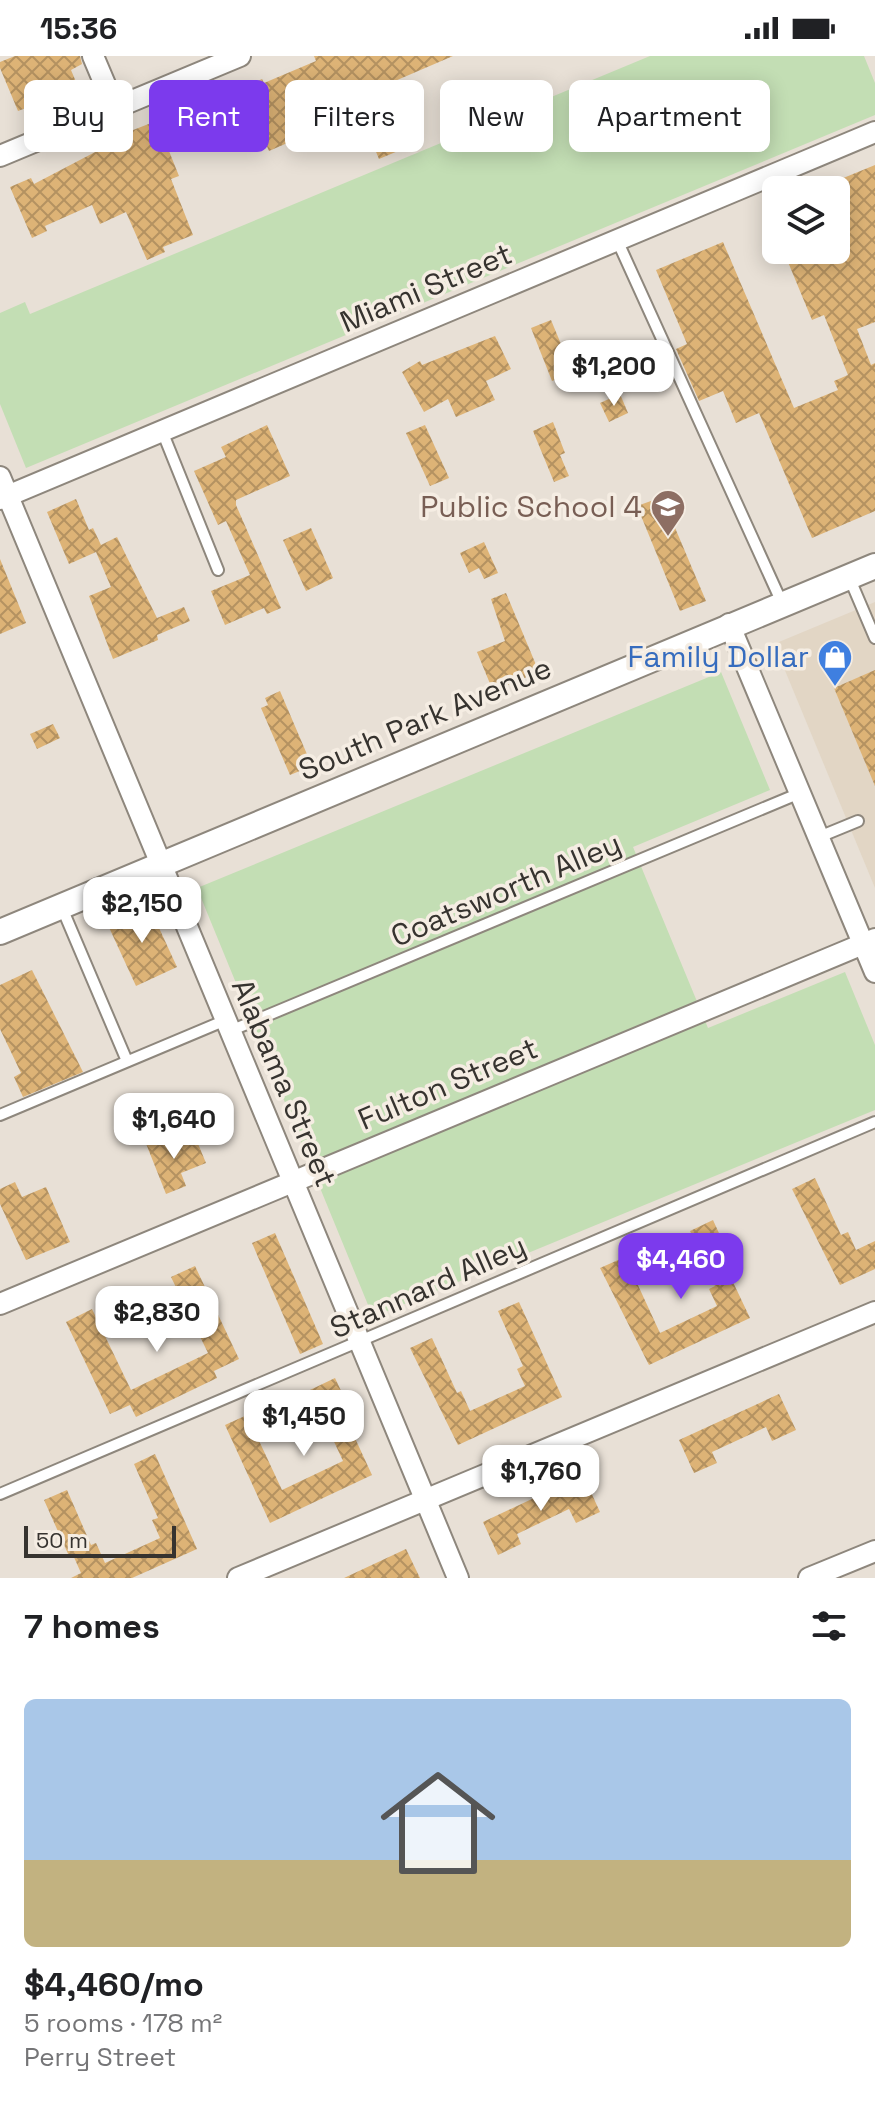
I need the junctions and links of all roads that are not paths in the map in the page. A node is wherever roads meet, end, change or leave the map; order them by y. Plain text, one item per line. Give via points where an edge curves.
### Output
1 (93, 56) edge
2 (240, 56) edge
3 (103, 80) edge
4 (133, 101) edge
5 (875, 132) edge
6 (24, 146) edge
7 (0, 156) edge
8 (617, 240) junction
9 (162, 431) junction
10 (3, 490) edge
11 (875, 566) edge
12 (218, 570) dead end
13 (849, 577) junction
14 (782, 603) junction
15 (729, 624) junction
16 (875, 638) edge
17 (800, 793) junction
18 (858, 821) dead end
19 (819, 837) junction
20 (161, 864) junction
21 (61, 906) junction
22 (0, 932) edge
23 (869, 941) edge
24 (875, 972) edge
25 (228, 1026) junction
26 (127, 1061) junction
27 (0, 1115) edge
28 (875, 1122) edge
29 (292, 1182) junction
30 (0, 1304) edge
31 (875, 1312) edge
32 (362, 1340) junction
33 (0, 1494) edge
34 (426, 1499) junction
35 (875, 1551) edge
36 (238, 1578) edge
37 (458, 1578) edge
38 (809, 1578) edge

1 - 3 street
2 - 4 street
5 - 8 street, Miami Street
6 - 7 street
8 - 9 street, Miami Street
8 - 14 lane
9 - 10 street, Miami Street
9 - 12 lane
10 - 20 street, Alabama Street
11 - 13 street, South Park Avenue
13 - 14 street, South Park Avenue
13 - 16 lane
14 - 15 street, South Park Avenue
15 - 17 street
15 - 20 street, South Park Avenue
17 - 19 street
17 - 25 lane, Coatsworth Alley
18 - 19 lane
19 - 23 street
20 - 21 street, South Park Avenue
20 - 25 street, Alabama Street
21 - 22 street, South Park Avenue
21 - 26 lane
23 - 24 street
23 - 29 street, Fulton Street
25 - 26 lane, Coatsworth Alley
25 - 29 street, Alabama Street
26 - 27 lane, Coatsworth Alley
28 - 32 lane, Stannard Alley
29 - 30 street, Fulton Street
29 - 32 street, Alabama Street
31 - 34 street
32 - 33 lane, Stannard Alley
32 - 34 street, Alabama Street
34 - 36 street
34 - 37 street, Alabama Street
35 - 38 street

